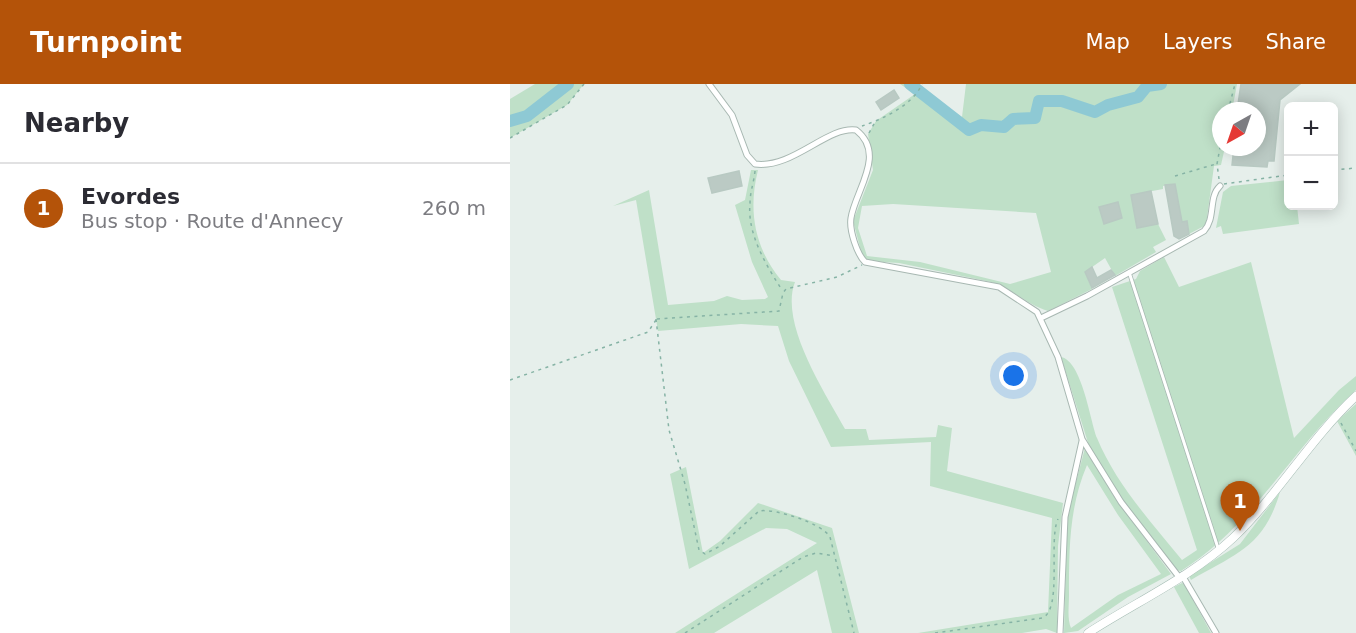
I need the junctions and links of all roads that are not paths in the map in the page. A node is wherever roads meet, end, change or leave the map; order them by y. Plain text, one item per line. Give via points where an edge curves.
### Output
1 (709, 84) edge
2 (1220, 186) road end
3 (1130, 272) junction
4 (1041, 318) junction
5 (1356, 396) edge
6 (1082, 439) junction
7 (1219, 550) junction
8 (1180, 576) junction
9 (1060, 633) edge
10 (1088, 633) edge
11 (1216, 633) edge

1 - 4 street via 732,116 747,155 755,164 791,157 837,133 858,132 866,142 867,177 851,220 865,262 999,287
2 - 3 street via 1206,229
3 - 4 street
3 - 7 lane
4 - 6 street via 1070,391
5 - 7 main road via 1252,518
6 - 8 street via 1121,502
6 - 9 street via 1065,516
7 - 8 main road
8 - 10 main road
8 - 11 street

